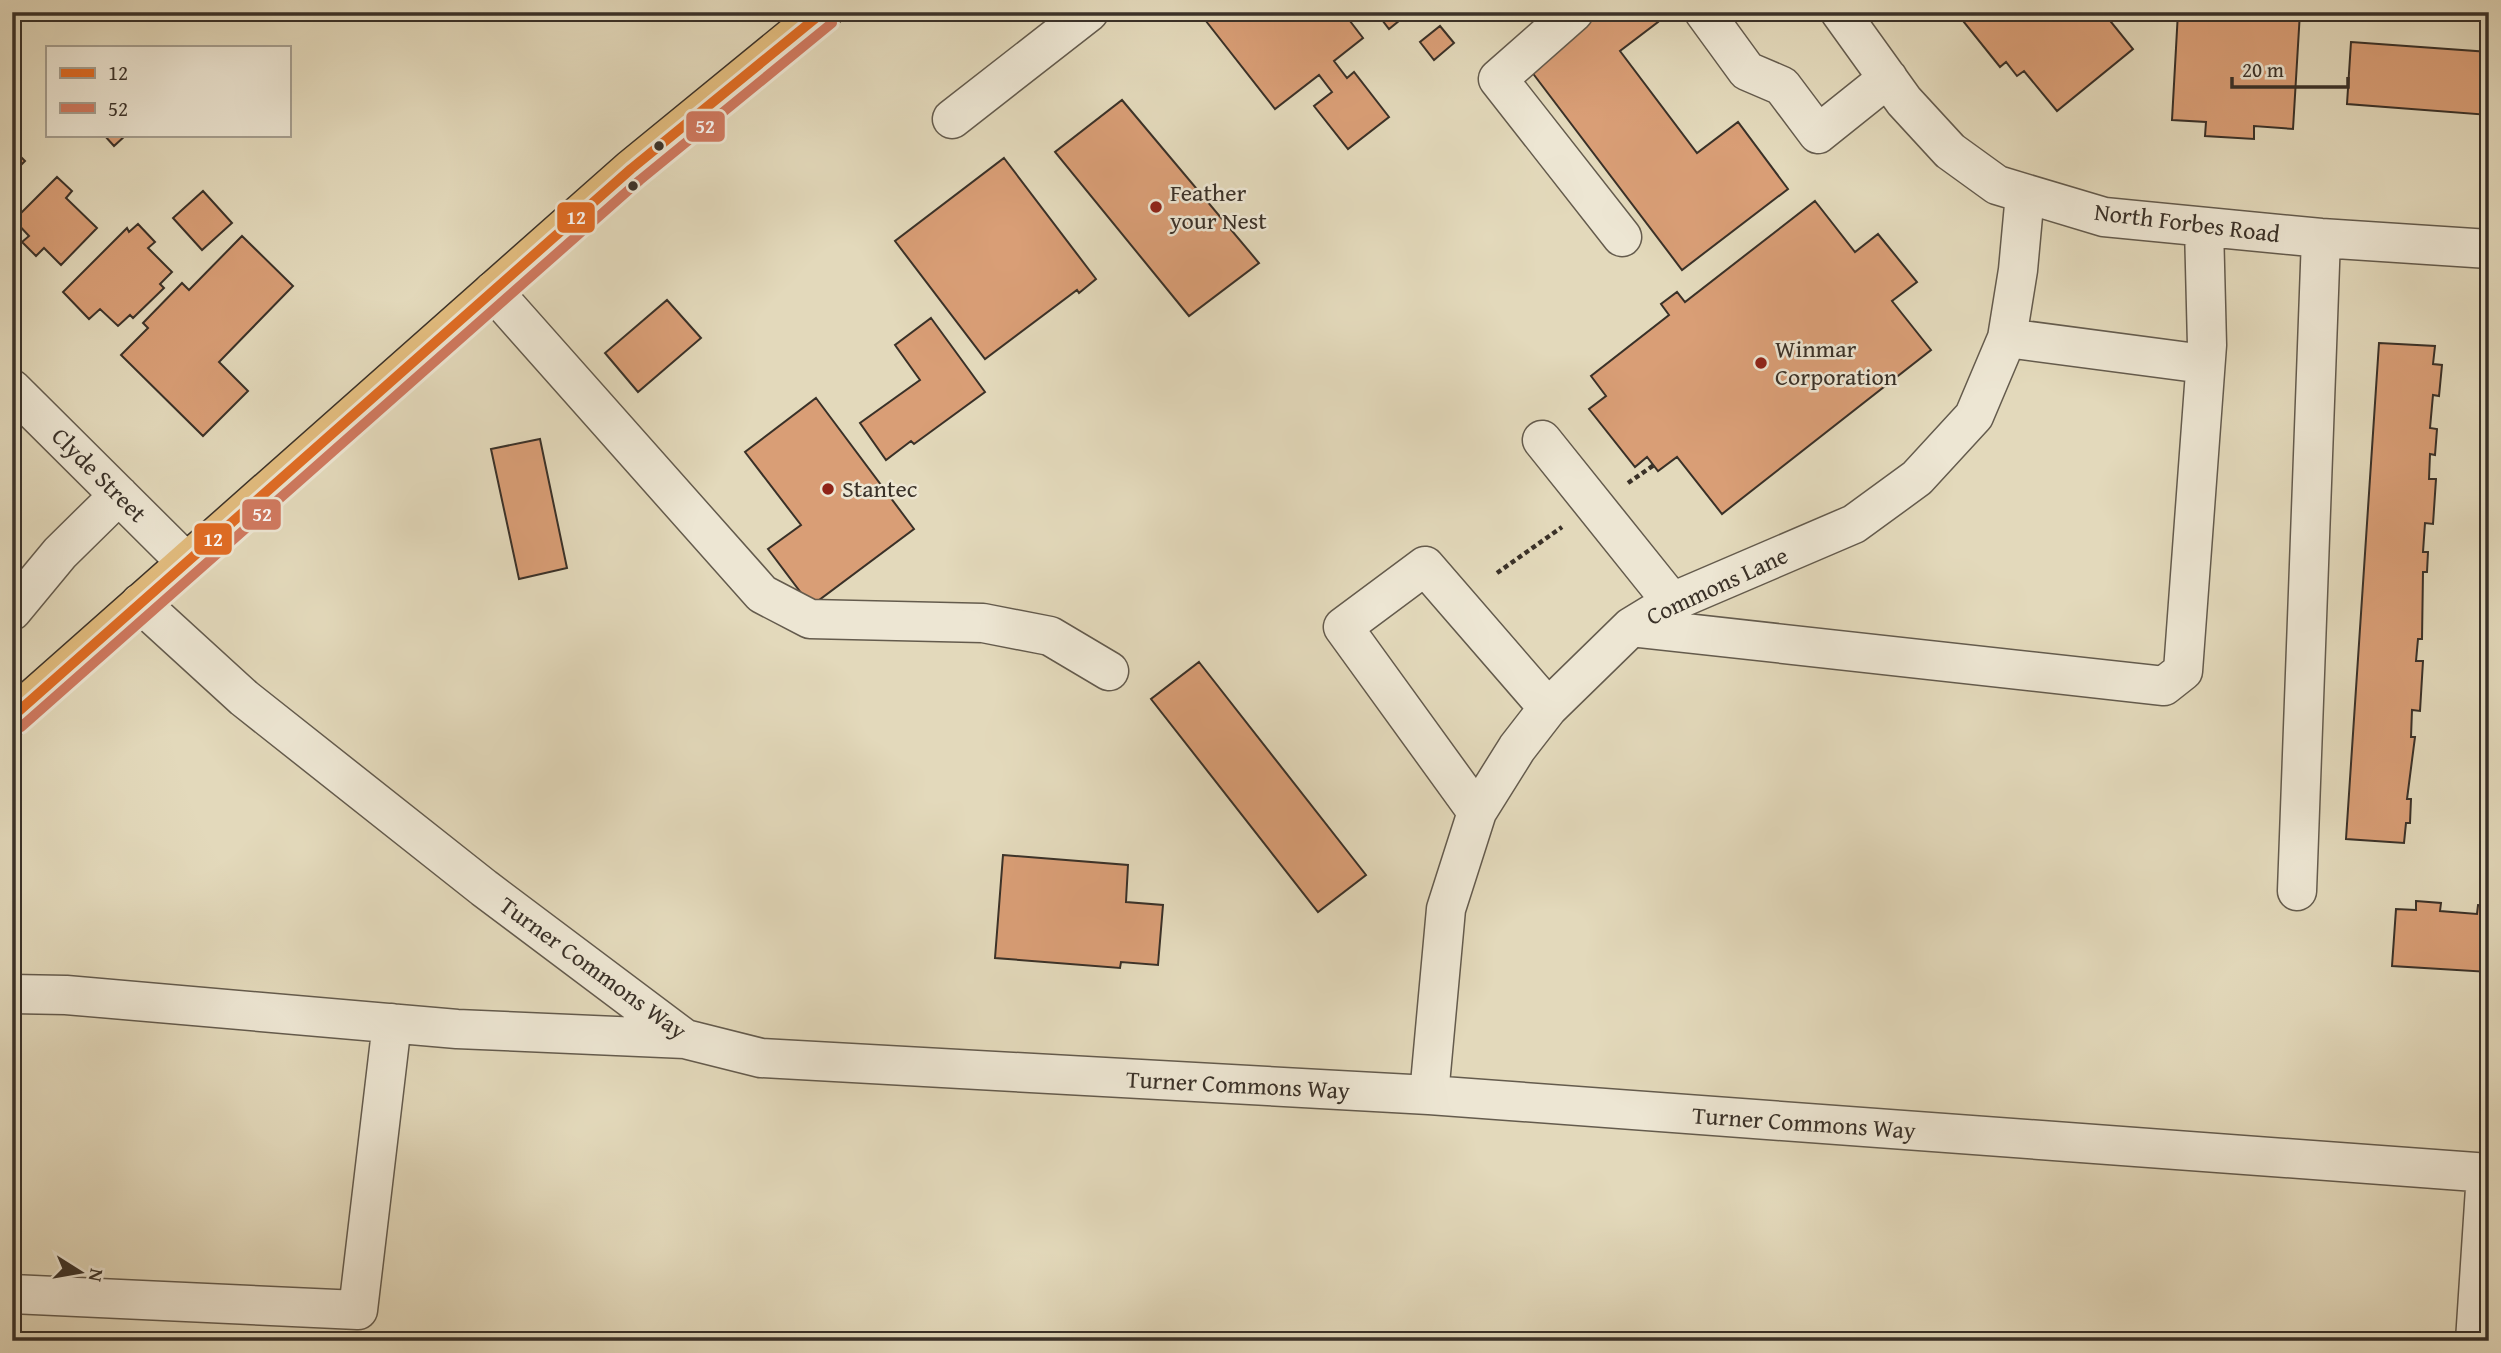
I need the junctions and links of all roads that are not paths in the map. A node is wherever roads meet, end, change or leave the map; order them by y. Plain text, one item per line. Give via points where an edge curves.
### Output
1 (823, 12) edge
2 (1089, 12) edge
3 (1574, 12) edge
4 (1704, 12) edge
5 (1840, 12) edge
6 (1888, 78) junction
7 (952, 119) dead end
8 (2025, 194) junction
9 (2204, 226) junction
10 (1622, 237) dead end
11 (2320, 238) junction
12 (2489, 249) edge
13 (493, 291) junction
14 (2007, 338) junction
15 (2204, 363) junction
16 (12, 389) edge
17 (1542, 440) dead end
18 (119, 495) junction
19 (186, 562) junction
20 (1672, 601) junction
21 (140, 604) junction
22 (12, 611) edge
23 (1631, 627) junction
24 (1109, 670) dead end
25 (1548, 708) junction
26 (12, 717) edge
27 (1477, 812) junction
28 (2297, 891) dead end
29 (12, 994) edge
30 (391, 1023) junction
31 (685, 1039) junction
32 (1429, 1095) junction
33 (2488, 1173) edge
34 (12, 1294) edge
35 (2475, 1341) edge

1 - 13 main road via 663,141
2 - 7 street
3 - 10 street via 1498,79
4 - 6 street via 1747,71 1782,86 1818,134
5 - 6 street, North Forbes Road
6 - 8 street, North Forbes Road via 1950,151 1997,185
8 - 9 street, North Forbes Road via 2104,217
8 - 14 street, Commons Lane
9 - 11 street, North Forbes Road
9 - 15 street
11 - 12 street, North Forbes Road
11 - 28 street
13 - 19 main road
13 - 24 street via 762,594 810,619 983,623 1050,636
14 - 15 street
14 - 20 street, Commons Lane via 1974,416 1917,478 1854,524
15 - 23 street via 2182,671 2164,686
16 - 18 street, Clyde Street
17 - 20 street
18 - 19 street, Clyde Street
18 - 22 street via 60,553
19 - 21 main road
20 - 23 street, Commons Lane
21 - 26 main road
21 - 31 street, Turner Commons Way via 244,698
23 - 25 street, Commons Lane
25 - 27 street, Commons Lane
25 - 27 street via 1425,566 1343,627
27 - 32 street, Commons Lane via 1446,909
29 - 30 street
30 - 31 street
30 - 34 street via 358,1310
31 - 32 street, Turner Commons Way via 761,1058
32 - 33 street, Turner Commons Way
33 - 35 street

